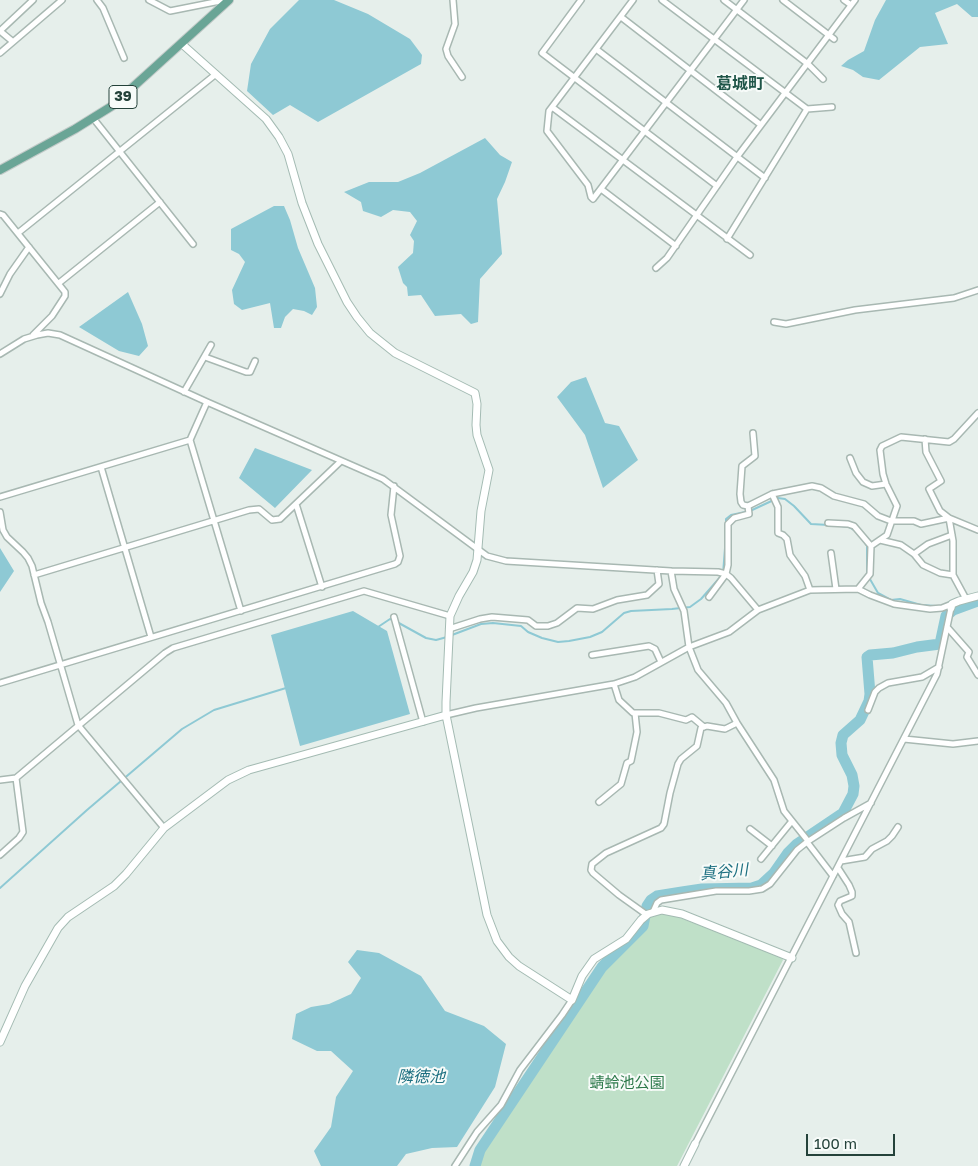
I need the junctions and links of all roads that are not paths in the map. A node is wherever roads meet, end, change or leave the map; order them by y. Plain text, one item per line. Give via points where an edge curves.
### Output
1 (33, 0) edge
2 (62, 0) edge
3 (97, 0) edge
4 (149, 0) edge
5 (227, 0) edge
6 (453, 0) edge
7 (581, 0) edge
8 (634, 0) edge
9 (662, 0) edge
10 (724, 0) edge
11 (744, 0) edge
12 (783, 0) edge
13 (844, 0) edge
14 (855, 0) edge
15 (851, 5) junction
16 (736, 10) junction
17 (621, 17) junction
18 (0, 31) edge
19 (829, 35) junction
20 (834, 39) dead end
21 (714, 40) junction
22 (12, 41) junction
23 (182, 44) junction
24 (596, 49) junction
25 (0, 53) edge
26 (124, 58) dead end
27 (808, 64) junction
28 (690, 71) junction
29 (216, 74) junction
30 (462, 77) dead end
31 (574, 78) junction
32 (823, 79) dead end
33 (785, 93) junction
34 (666, 103) junction
35 (552, 107) junction
36 (832, 107) dead end
37 (807, 109) junction
38 (93, 118) junction
39 (761, 125) junction
40 (645, 131) junction
41 (120, 152) junction
42 (737, 157) junction
43 (623, 160) junction
44 (0, 170) edge
45 (765, 178) junction
46 (717, 186) junction
47 (601, 189) junction
48 (160, 202) junction
49 (0, 214) edge
50 (697, 215) junction
51 (18, 234) junction
52 (728, 239) junction
53 (193, 244) dead end
54 (676, 246) junction
55 (29, 247) junction
56 (750, 255) dead end
57 (656, 268) dead end
58 (59, 283) junction
59 (978, 290) edge
60 (0, 294) edge
61 (774, 322) dead end
62 (31, 337) junction
63 (211, 345) dead end
64 (0, 354) edge
65 (205, 357) junction
66 (255, 361) dead end
67 (184, 392) junction
68 (207, 402) junction
69 (978, 413) edge
70 (753, 433) dead end
71 (925, 439) junction
72 (190, 440) junction
73 (850, 458) dead end
74 (341, 461) junction
75 (101, 467) junction
76 (886, 484) junction
77 (394, 486) junction
78 (772, 494) junction
79 (0, 497) edge
80 (296, 504) junction
81 (748, 506) junction
82 (0, 512) edge
83 (949, 518) junction
84 (215, 520) junction
85 (892, 521) junction
86 (828, 523) dead end
87 (978, 530) edge
88 (952, 535) junction
89 (880, 540) junction
90 (871, 546) junction
91 (125, 547) junction
92 (478, 551) junction
93 (831, 552) dead end
94 (914, 554) junction
95 (657, 570) junction
96 (671, 571) junction
97 (726, 574) junction
98 (34, 575) junction
99 (953, 575) junction
100 (322, 587) junction
101 (836, 589) junction
102 (858, 589) junction
103 (810, 590) junction
104 (709, 596) dead end
105 (978, 596) edge
106 (966, 598) junction
107 (952, 606) junction
108 (758, 610) junction
109 (241, 611) junction
110 (450, 616) junction
111 (394, 617) dead end
112 (947, 627) junction
113 (449, 629) junction
114 (152, 637) junction
115 (689, 647) junction
116 (592, 655) dead end
117 (662, 662) junction
118 (61, 664) junction
119 (939, 667) junction
120 (978, 675) edge
121 (0, 683) edge
122 (614, 684) junction
123 (868, 710) dead end
124 (635, 712) junction
125 (446, 715) junction
126 (423, 722) junction
127 (737, 723) junction
128 (78, 725) junction
129 (704, 727) junction
130 (904, 739) junction
131 (978, 741) edge
132 (16, 778) junction
133 (0, 780) edge
134 (599, 802) dead end
135 (871, 803) junction
136 (792, 821) junction
137 (898, 827) dead end
138 (164, 828) junction
139 (750, 828) dead end
140 (808, 841) junction
141 (772, 846) junction
142 (0, 855) edge
143 (761, 858) dead end
144 (841, 861) junction
145 (838, 868) junction
146 (833, 876) junction
147 (650, 914) junction
148 (856, 953) dead end
149 (792, 958) junction
150 (572, 1000) junction
151 (0, 1042) edge
152 (696, 1144) joint
153 (455, 1166) edge
154 (684, 1166) edge

1 - 18 street
2 - 22 street
3 - 26 street
4 - 5 street via 170,11
5 - 23 main road, 39
6 - 30 street via 455,24 446,49
7 - 31 street via 542,53
8 - 17 street
9 - 21 street
10 - 16 street
11 - 16 street
12 - 19 street
13 - 15 street
14 - 15 street
15 - 19 street
16 - 21 street
16 - 27 street
17 - 24 street
17 - 28 street
18 - 22 street
19 - 20 street
19 - 27 street
21 - 28 street
21 - 33 street
22 - 25 street
23 - 29 street
23 - 38 main road, 39 via 121,98
24 - 31 street
24 - 34 street
27 - 32 street
27 - 33 street
28 - 34 street
28 - 39 street
29 - 41 street
29 - 92 street via 266,119 280,137 308,222 357,317 370,333 395,353 475,393 477,435 489,470
31 - 35 street
31 - 40 street
33 - 37 street
33 - 39 street
34 - 40 street
34 - 42 street
35 - 43 street
35 - 47 street via 547,131 588,185 593,199
36 - 37 street
37 - 45 street
38 - 41 street
38 - 44 main road, 39
39 - 42 street
40 - 43 street
40 - 46 street
41 - 48 street
41 - 51 street
42 - 45 street
42 - 46 street
43 - 47 street
43 - 50 street
45 - 52 street
46 - 50 street
47 - 54 street
48 - 53 street
48 - 58 street
49 - 51 street
50 - 52 street
50 - 54 street
51 - 55 street
52 - 56 street
54 - 57 street
55 - 58 street
55 - 60 street
58 - 62 street via 64,296 52,316
59 - 61 street via 954,298 855,310 786,324
62 - 64 street
62 - 67 street via 60,335
63 - 65 street
65 - 66 street via 246,372 250,372
65 - 67 street
67 - 68 street
68 - 72 street
68 - 74 street
69 - 71 street via 954,440
70 - 81 street via 755,456 742,466 741,502
71 - 76 street via 901,437 882,446
71 - 83 street via 926,452 941,481 930,488 940,511
72 - 75 street
72 - 84 street
73 - 76 street via 863,482 872,486
74 - 77 street
74 - 80 street
75 - 79 street
75 - 91 street
76 - 85 street via 897,506
77 - 92 street
77 - 100 street via 391,514 400,556 398,562
78 - 81 street
78 - 85 street via 812,486 864,504 878,516
78 - 103 street via 778,506 778,533 787,538 790,555
80 - 84 street via 280,519 272,520 256,508
80 - 100 street
81 - 97 street via 749,514 734,518 728,524
82 - 98 street via 3,530 28,558
83 - 85 street via 921,524
83 - 87 street
83 - 88 street
84 - 91 street
84 - 109 street
85 - 89 street via 887,535
86 - 90 street via 854,526
88 - 94 street via 928,544
88 - 99 street
89 - 90 street
89 - 94 street via 901,545
90 - 102 street via 870,574
91 - 98 street
91 - 114 street
92 - 95 street via 506,561
92 - 110 street via 473,572
93 - 101 street
94 - 99 street via 923,565
95 - 96 street
95 - 113 street via 659,584 647,596 617,600 593,609 577,608 548,626 536,626 528,620 492,617
96 - 97 street
96 - 115 street via 674,589 684,611
97 - 104 street
97 - 108 street
98 - 118 street
99 - 106 street
100 - 109 street
101 - 102 street
101 - 103 street
102 - 107 street via 894,604
103 - 108 street
105 - 106 street
106 - 107 street
107 - 112 street
108 - 115 street via 729,632
109 - 114 street
110 - 113 street
110 - 128 street via 364,591 202,638 165,653
111 - 126 street
112 - 119 street
112 - 120 street via 969,652 967,658
113 - 125 street
114 - 118 street
115 - 117 street
115 - 127 street via 698,670 726,703
116 - 117 street via 649,646 655,649
117 - 122 street
118 - 121 street
118 - 128 street
119 - 123 street via 922,677 888,683 879,688
119 - 130 street
122 - 124 street via 619,700
122 - 125 street
124 - 129 street via 658,712 686,720 692,716
124 - 134 street via 637,732 631,761 621,784
125 - 126 street
125 - 150 street via 491,927 497,941 519,966
126 - 138 street via 249,770 237,775
127 - 129 street via 724,729
127 - 136 street via 774,780 784,811
128 - 132 street
128 - 138 street
129 - 147 street via 697,746 678,764 661,828 592,864 593,873 619,895
130 - 131 street via 953,744
130 - 135 street
132 - 133 street
132 - 142 street via 23,832
135 - 140 street
135 - 144 street
136 - 140 street
136 - 141 street
137 - 144 street via 887,841 865,857
138 - 151 street via 114,886 68,917 58,928 25,986
139 - 141 street
140 - 146 street
140 - 147 street via 762,889 716,891 661,900
141 - 143 street
144 - 145 street
145 - 146 street
145 - 148 street via 852,892 852,896 840,901 838,909 849,922
146 - 149 street
147 - 149 street via 671,910
147 - 150 street via 640,920 626,939 590,963
149 - 152 street
150 - 153 street
152 - 154 street

